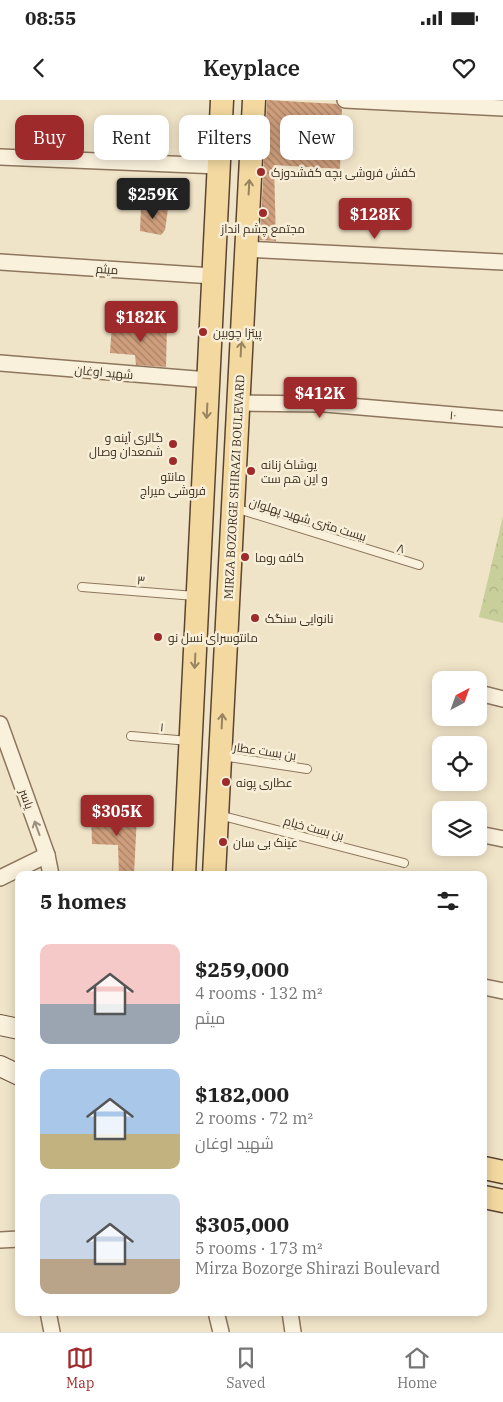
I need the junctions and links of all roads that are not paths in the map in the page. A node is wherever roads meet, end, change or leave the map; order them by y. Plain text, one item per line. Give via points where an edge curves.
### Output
1 (222, 100) edge
2 (254, 100) edge
3 (346, 100) edge
4 (503, 108) edge
5 (0, 157) edge
6 (219, 166) junction
7 (246, 249) junction
8 (0, 262) edge
9 (503, 262) edge
10 (213, 276) junction
11 (0, 364) edge
12 (208, 380) junction
13 (238, 403) junction
14 (503, 419) edge
15 (233, 507) junction
16 (377, 552) joint
17 (419, 565) dead end
18 (82, 587) dead end
19 (198, 596) junction
20 (488, 695) edge
21 (503, 699) edge
22 (0, 724) edge
23 (131, 736) dead end
24 (191, 741) junction
25 (220, 756) junction
26 (307, 768) dead end
27 (217, 814) junction
28 (186, 835) junction
29 (487, 836) edge
30 (216, 839) junction
31 (503, 839) edge
32 (47, 855) junction
33 (404, 863) dead end
34 (51, 871) edge
35 (184, 871) edge
36 (214, 871) edge
37 (0, 878) edge
38 (487, 988) edge
39 (503, 991) edge
40 (0, 1025) edge
41 (15, 1028) edge
42 (487, 1169) edge
43 (503, 1172) edge
44 (487, 1198) edge
45 (503, 1201) edge
46 (15, 1239) edge
47 (0, 1240) edge
48 (49, 1316) edge
49 (217, 1316) edge
50 (291, 1316) edge
51 (52, 1332) edge
52 (221, 1332) edge
53 (293, 1332) edge

1 - 6 main road
7 -> 2 main road, MIRZA BOZORGE SHIRAZI BOULEVARD
3 - 4 street
5 - 6 street
6 - 10 main road
7 - 9 street
13 -> 7 main road, MIRZA BOZORGE SHIRAZI BOULEVARD
8 - 10 street, میثم
10 - 12 main road
11 - 12 street, شهید اوغان
12 -> 19 main road
13 - 14 street, ۱۰ via 325,404
13 - 15 main road, MIRZA BOZORGE SHIRAZI BOULEVARD
15 - 16 lane, بیست متری شهید پهلوان
25 -> 15 main road, MIRZA BOZORGE SHIRAZI BOULEVARD
16 - 17 lane, ۸
18 - 19 lane, ۳
19 -> 24 main road
20 - 21 street
32 -> 22 street, یاسر
23 - 24 lane, ۱
24 - 28 main road
25 - 26 lane, بن بست عطار
25 - 27 main road, MIRZA BOZORGE SHIRAZI BOULEVARD
27 - 30 main road, MIRZA BOZORGE SHIRAZI BOULEVARD
27 - 33 lane, بن بست خیام
28 - 30 main road
28 - 35 main road
29 - 31 street
30 - 36 main road, MIRZA BOZORGE SHIRAZI BOULEVARD
32 - 34 street, یاسر
32 - 37 street
38 - 39 street
40 - 41 main road
42 - 43 main road
44 - 45 main road
46 - 47 street
48 - 51 street
49 - 52 street
50 - 53 street

